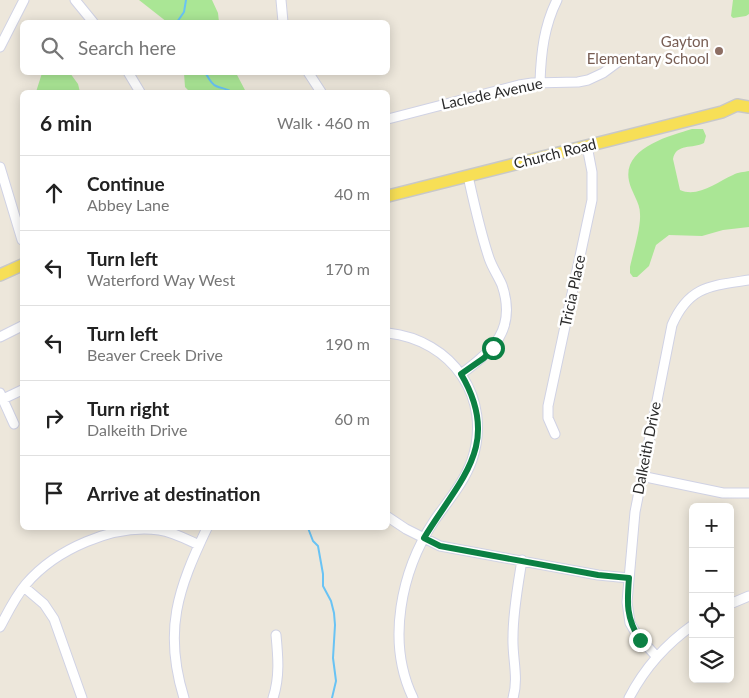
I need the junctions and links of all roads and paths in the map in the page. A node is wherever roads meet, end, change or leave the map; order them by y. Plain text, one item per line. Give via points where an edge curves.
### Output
1 (24, 0) edge
2 (75, 0) edge
3 (281, 0) edge
4 (557, 0) edge
5 (91, 20) edge
6 (283, 20) edge
7 (0, 47) edge
8 (622, 59) dead end
9 (130, 75) edge
10 (310, 75) edge
11 (540, 82) junction
12 (139, 90) edge
13 (320, 90) edge
14 (749, 107) edge
15 (390, 117) edge
16 (587, 146) junction
17 (0, 167) edge
18 (468, 176) junction
19 (390, 196) edge
20 (20, 233) edge
21 (20, 266) edge
22 (0, 274) edge
23 (749, 280) edge
24 (20, 327) edge
25 (390, 332) edge
26 (0, 337) edge
27 (461, 374) junction
28 (20, 391) edge
29 (1, 396) edge
30 (14, 424) dead end
31 (555, 434) dead end
32 (641, 476) junction
33 (749, 493) edge
34 (390, 518) edge
35 (118, 530) edge
36 (162, 530) edge
37 (206, 530) edge
38 (424, 538) junction
39 (199, 545) junction
40 (522, 560) junction
41 (629, 578) junction
42 (24, 587) junction
43 (749, 596) edge
44 (734, 602) edge
45 (0, 627) edge
46 (689, 628) edge
47 (276, 635) dead end
48 (657, 657) junction
49 (82, 698) edge
50 (184, 698) edge
51 (273, 698) edge
52 (413, 698) edge
53 (513, 698) edge
54 (629, 698) edge

1 - 7 street
2 - 5 street
3 - 6 street
4 - 11 street via 543,40
8 - 11 street, Laclede Avenue via 588,80
9 - 12 street
10 - 13 street
11 - 15 street, Laclede Avenue
14 - 16 main road, Church Road via 738,113 722,112
16 - 18 main road, Church Road
16 - 31 street, Tricia Place via 592,172 592,200 548,406 548,418
17 - 20 street
18 - 19 main road, Church Road
18 - 27 street via 486,248 502,285 506,319 493,348
21 - 22 main road
23 - 32 street, Dalkeith Drive via 706,288 678,310 672,325
24 - 26 street
25 - 27 street via 431,346 450,360
27 - 38 street via 477,413 476,449 466,474
28 - 29 street
29 - 30 street
32 - 33 street via 718,492
32 - 41 street, Dalkeith Drive
34 - 38 street
35 - 42 street via 63,553
36 - 39 street
37 - 39 street
38 - 40 street via 440,546
38 - 52 street via 413,561 400,614 402,665
39 - 50 street via 183,583 174,623 176,665
40 - 41 street
40 - 53 street via 512,638 516,679
41 - 48 street, Dalkeith Drive via 627,602 630,623 640,640
42 - 45 street
42 - 49 street via 44,604 54,619
43 - 44 street
46 - 48 street
47 - 51 street via 278,668
48 - 54 street

